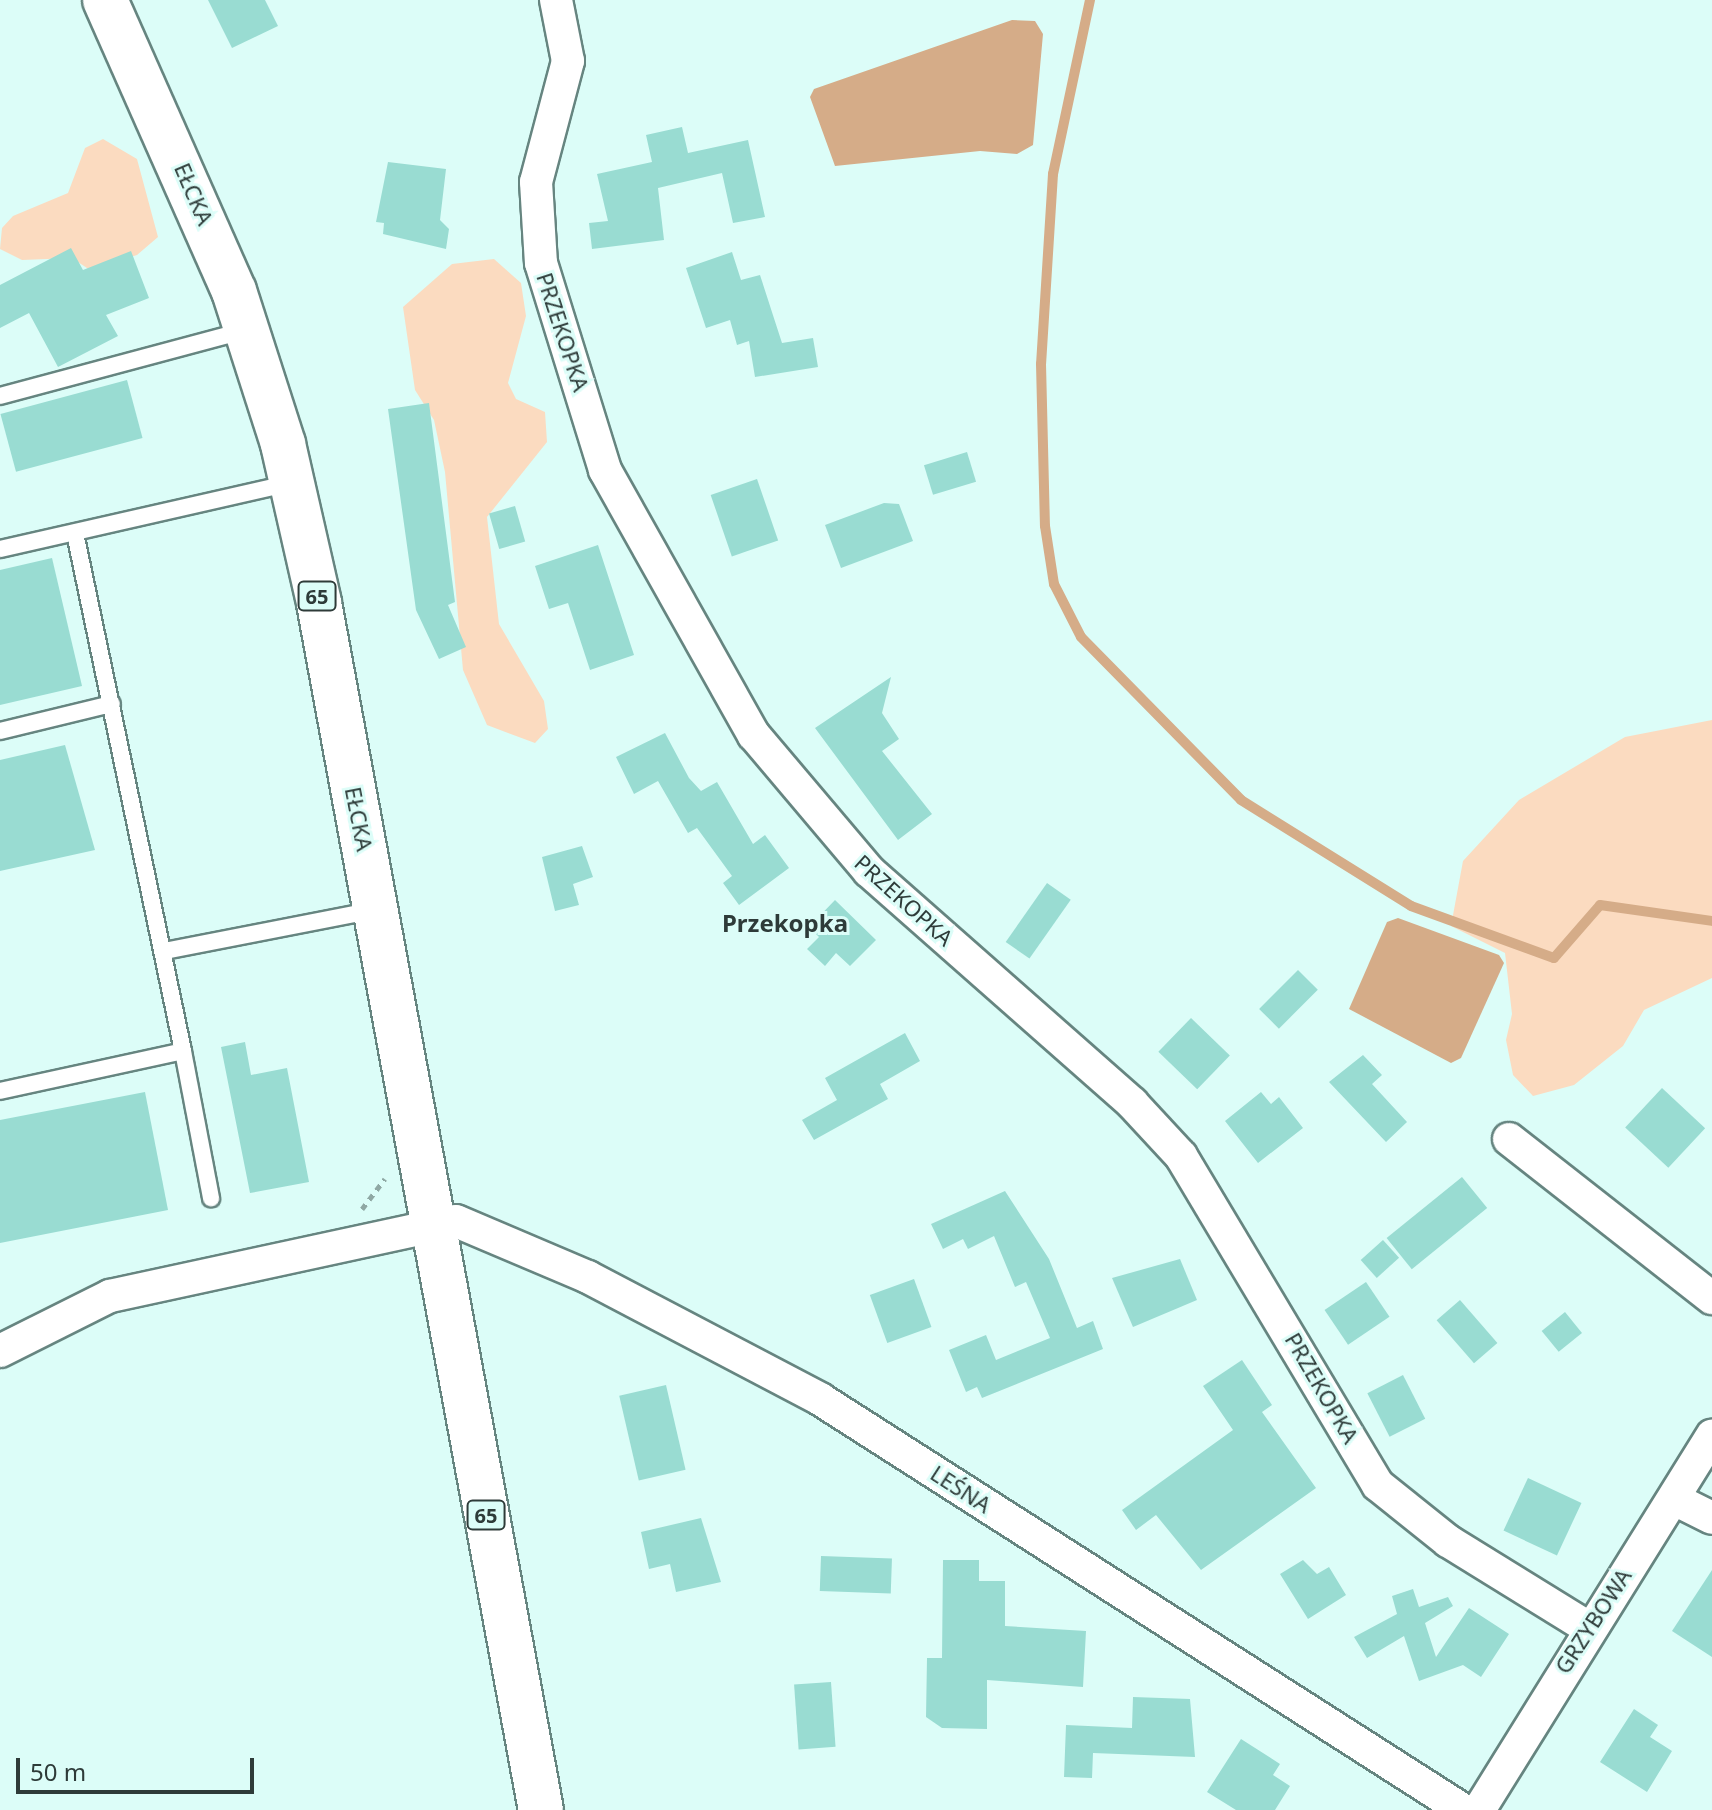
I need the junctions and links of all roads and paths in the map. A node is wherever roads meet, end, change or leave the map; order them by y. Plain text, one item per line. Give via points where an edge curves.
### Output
1 (105, 0) edge
2 (568, 4) edge
3 (247, 329) junction
4 (0, 396) edge
5 (292, 483) junction
6 (75, 533) junction
7 (0, 549) edge
8 (112, 704) junction
9 (0, 731) edge
10 (376, 910) junction
11 (164, 951) junction
12 (183, 1051) junction
13 (0, 1091) edge
14 (1509, 1139) dead end
15 (387, 1172) dead end
16 (211, 1198) dead end
17 (432, 1220) junction
18 (346, 1239) junction
19 (1712, 1298) edge
20 (0, 1351) edge
21 (1712, 1435) edge
22 (1674, 1499) junction
23 (1712, 1518) edge
24 (1587, 1627) junction
25 (541, 1810) edge
26 (1463, 1810) edge
27 (1479, 1810) edge

1 - 3 main road, EŁCKA / 65
2 - 24 street, PRZEKOPKA via 565,84 536,182 541,263 605,470 754,735 869,871 1132,1103 1181,1156 1378,1485 1448,1541
3 - 4 lane
3 - 5 main road, EŁCKA / 65
5 - 6 lane
5 - 10 main road, EŁCKA / 65
6 - 7 lane
6 - 8 lane
8 - 9 lane
8 - 11 lane
10 - 11 lane
10 - 17 main road, EŁCKA / 65
11 - 12 lane
12 - 13 lane
12 - 16 lane
14 - 19 street
15 - 18 path via 350,1220
17 - 18 street
17 - 25 main road, 65
17 - 26 street, LEŚNA via 456,1221 588,1277 820,1399
18 - 20 street via 110,1296
21 - 22 street, GRZYBOWA
22 - 23 street
22 - 24 street, GRZYBOWA
24 - 27 street, GRZYBOWA

